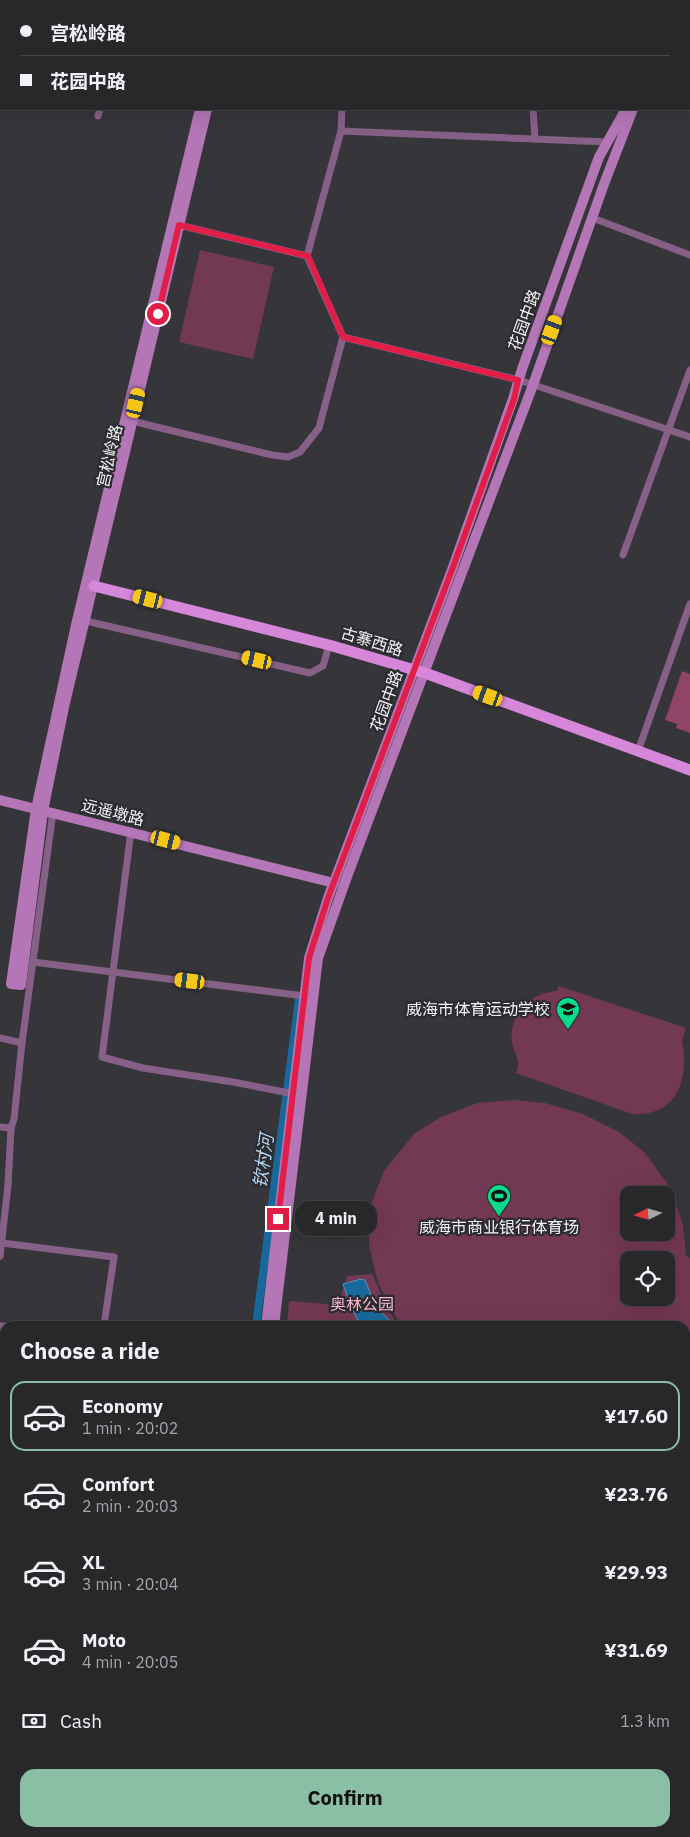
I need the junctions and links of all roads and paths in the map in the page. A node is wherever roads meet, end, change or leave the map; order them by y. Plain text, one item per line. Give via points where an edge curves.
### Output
1 (200, 110) edge
2 (207, 110) edge
3 (342, 110) edge
4 (533, 110) edge
5 (625, 110) edge
6 (633, 110) edge
7 (341, 131) junction
8 (535, 138) junction
9 (608, 142) junction
10 (598, 220) dead end
11 (179, 225) junction
12 (690, 255) edge
13 (308, 256) junction
14 (343, 337) junction
15 (690, 370) edge
16 (518, 380) junction
17 (533, 385) junction
18 (132, 421) junction
19 (669, 429) junction
20 (690, 437) edge
21 (624, 555) dead end
22 (94, 586) junction
23 (690, 604) edge
24 (86, 621) junction
25 (329, 645) junction
26 (419, 672) junction
27 (638, 751) junction
28 (690, 770) edge
29 (0, 800) edge
30 (44, 811) junction
31 (131, 831) junction
32 (334, 883) junction
33 (33, 962) junction
34 (114, 971) junction
35 (305, 996) junction
36 (0, 1038) edge
37 (22, 1043) junction
38 (289, 1093) junction
39 (0, 1127) edge
40 (11, 1128) junction
41 (2, 1242) junction
42 (0, 1256) edge
43 (104, 1321) edge
44 (266, 1321) edge
45 (275, 1321) edge

1 - 30 main road via 76,625
2 - 11 main road, 宫松岭路
3 - 7 street
4 - 8 street
5 - 9 main road, 花园中路
6 - 17 main road
7 - 8 street
7 - 13 street
8 - 9 street
9 - 16 main road, 花园中路 via 599,157
10 - 12 street
11 - 13 street
11 - 18 main road, 宫松岭路
13 - 14 street
14 - 16 street
14 - 18 street via 319,428 300,452 288,457 272,456
15 - 19 street
16 - 17 street
16 - 26 main road, 花园中路
17 - 19 street
17 - 26 main road
18 - 22 main road, 宫松岭路
19 - 20 street
19 - 21 street
22 - 24 main road, 宫松岭路
22 - 25 main road, 古寨西路
23 - 27 street
24 - 25 street via 310,673 323,666
24 - 30 main road, 宫松岭路 via 64,707
25 - 26 main road, 古寨西路
26 - 27 main road, 古寨西路
26 - 32 main road, 花园中路
26 - 45 main road via 318,958
27 - 28 main road, 古寨西路
29 - 30 main road, 远遥墩路
30 - 30 main road via 11,984 21,985
30 - 31 main road, 远遥墩路
30 - 33 street
31 - 32 main road, 远遥墩路
31 - 34 street
32 - 35 main road, 花园中路 via 309,958
33 - 34 street
33 - 37 street
34 - 35 street
34 - 38 street via 102,1057 143,1068
35 - 38 main road, 花园中路
36 - 37 street
37 - 40 street
38 - 44 main road, 花园中路
39 - 40 street
40 - 41 street
41 - 42 street
41 - 43 street via 114,1257

